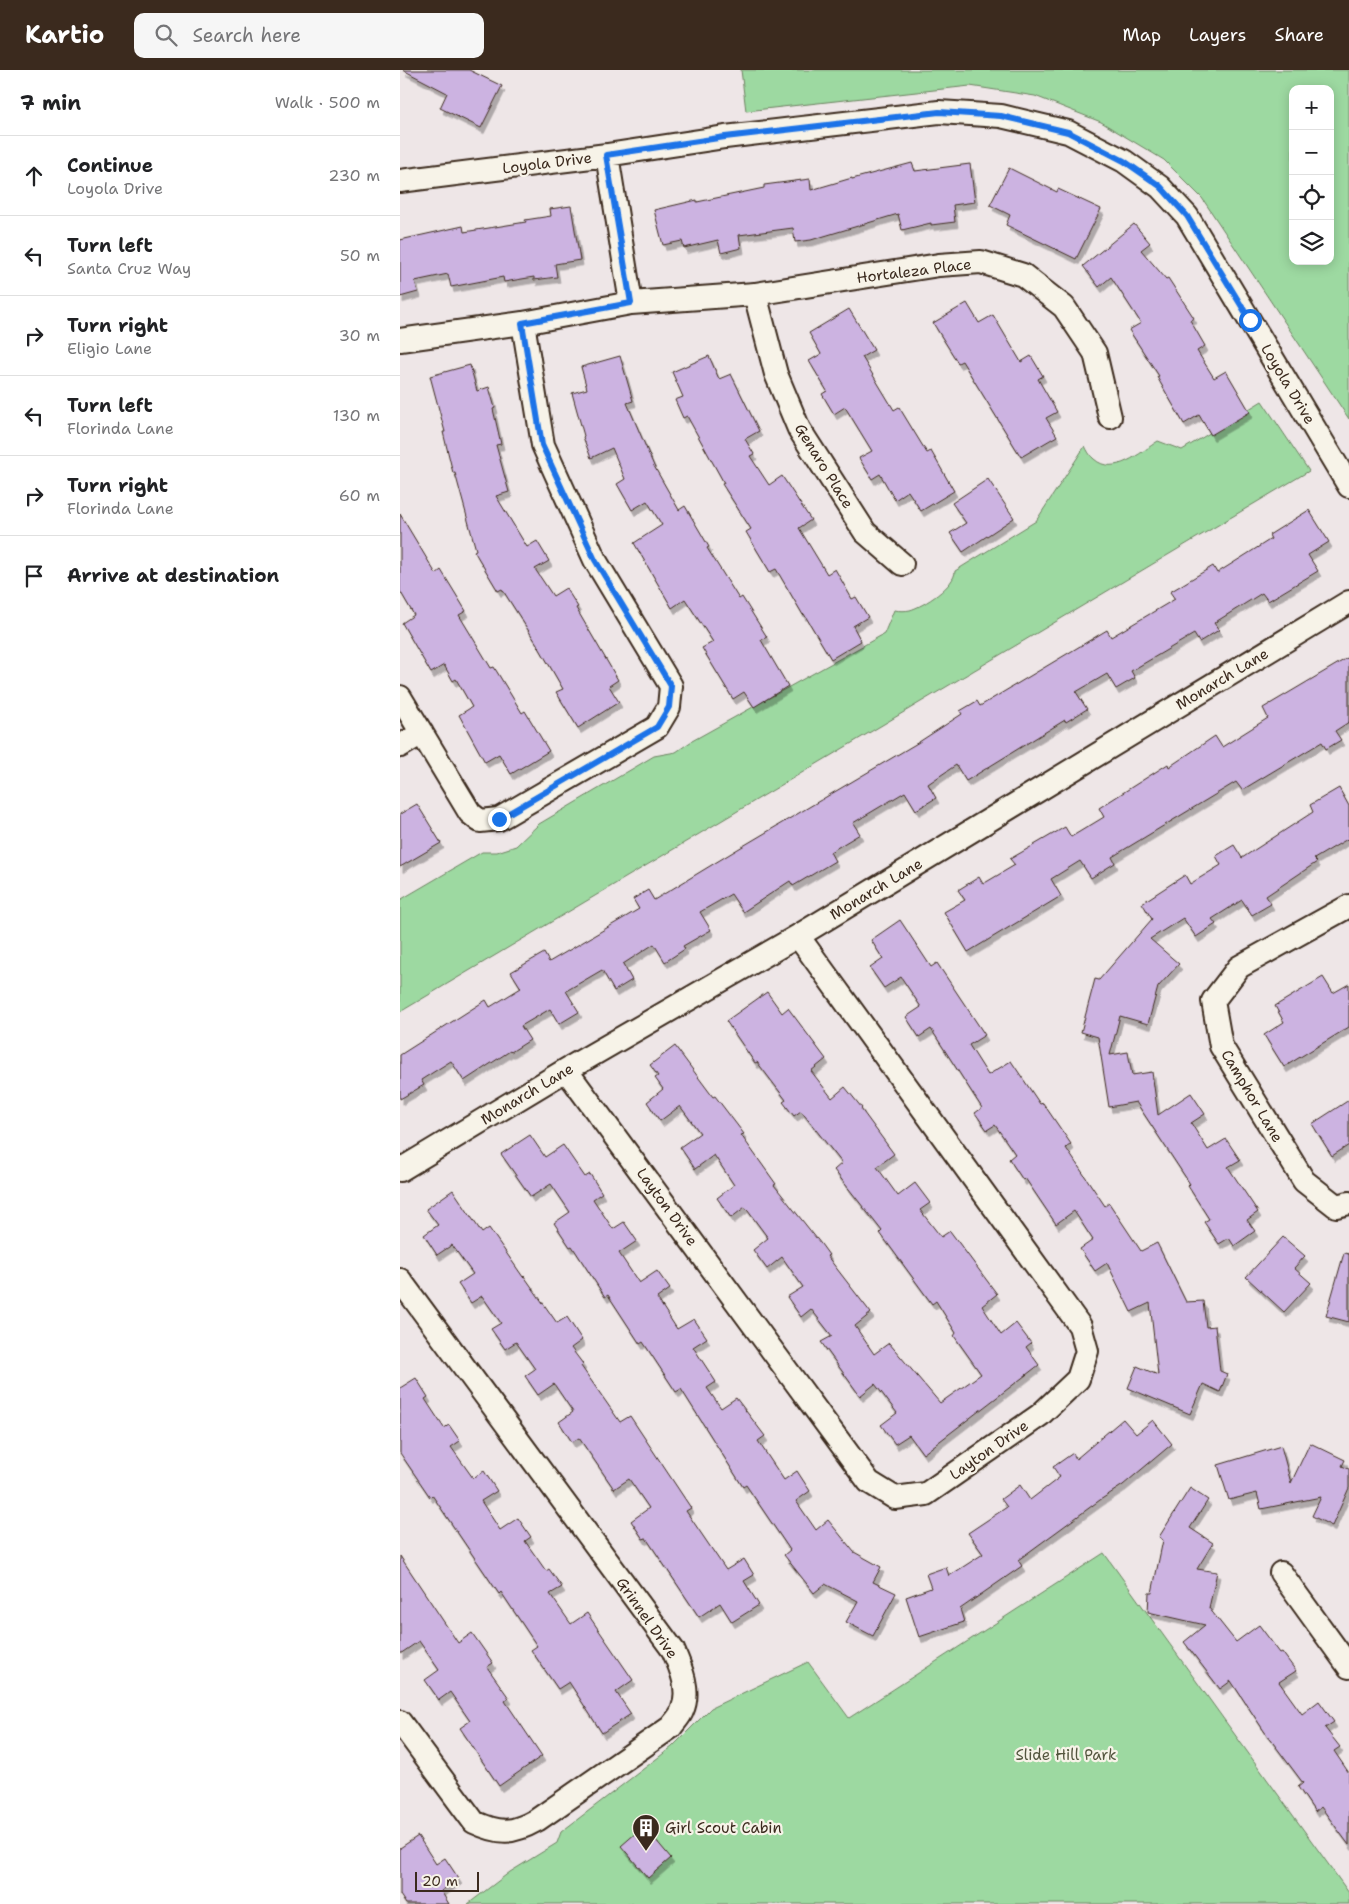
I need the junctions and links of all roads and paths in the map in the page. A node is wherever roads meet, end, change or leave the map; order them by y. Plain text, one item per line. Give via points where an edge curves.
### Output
1 (606, 155) junction
2 (400, 181) edge
3 (755, 294) junction
4 (631, 303) junction
5 (522, 323) junction
6 (400, 340) edge
7 (1110, 417) dead end
8 (1349, 486) edge
9 (902, 564) dead end
10 (1349, 602) edge
11 (400, 697) edge
12 (422, 733) junction
13 (400, 746) edge
14 (1349, 906) edge
15 (798, 936) junction
16 (566, 1070) junction
17 (400, 1170) edge
18 (1349, 1203) edge
19 (400, 1280) edge
20 (1281, 1574) dead end
21 (1349, 1667) edge
22 (400, 1722) edge

1 - 2 street, Loyola Drive
1 - 4 street
1 - 8 street, Loyola Drive via 725,137 939,112 1001,116 1068,132 1124,161 1160,186 1187,216
3 - 4 street, Hortaleza Place
3 - 7 street, Hortaleza Place via 948,264 981,262 1023,275 1064,307 1095,353
3 - 9 street, Genaro Place via 776,374 799,428 865,532
4 - 5 street, Hortaleza Place
5 - 6 street, Hortaleza Place
5 - 12 street via 542,445 595,560 671,686 669,707 657,727 499,819 480,821 470,813
10 - 15 street, Monarch Lane
11 - 12 street
12 - 13 street
14 - 18 street, Camphor Lane via 1239,967 1213,1001 1221,1046 1304,1181 1336,1206
15 - 16 street, Monarch Lane
15 - 16 street, Layton Drive via 1080,1326 1087,1351 1078,1379 1040,1415 926,1494 895,1498 869,1482
16 - 17 street, Monarch Lane
19 - 22 street, Grinnel Drive via 673,1650 686,1690 683,1710 671,1727 537,1820 507,1832 490,1830 474,1822
20 - 21 street

